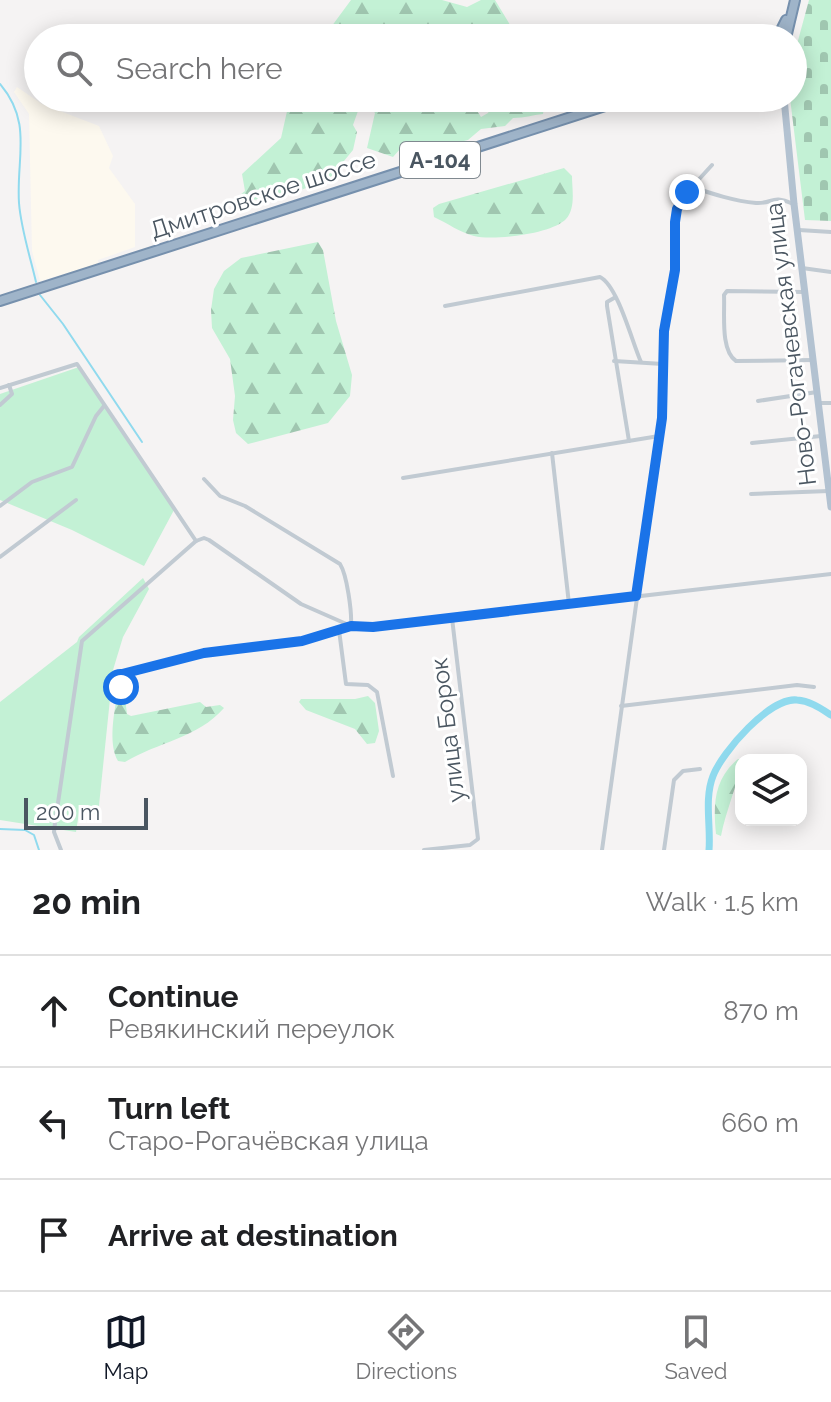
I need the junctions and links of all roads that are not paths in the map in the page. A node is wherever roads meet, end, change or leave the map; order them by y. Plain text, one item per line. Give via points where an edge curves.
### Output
1 (795, 2) edge
2 (784, 24) edge
3 (790, 24) edge
4 (587, 112) edge
5 (785, 112) edge
6 (712, 165) dead end
7 (692, 187) junction
8 (794, 204) junction
9 (797, 230) junction
10 (831, 232) edge
11 (801, 268) junction
12 (831, 272) edge
13 (804, 292) junction
14 (614, 298) junction
15 (0, 301) edge
16 (445, 306) dead end
17 (813, 360) junction
18 (614, 361) junction
19 (641, 362) junction
20 (664, 365) junction
21 (9, 385) junction
22 (0, 388) edge
23 (817, 392) junction
24 (758, 401) dead end
25 (818, 403) junction
26 (831, 403) edge
27 (0, 405) edge
28 (104, 406) junction
29 (659, 436) junction
30 (822, 436) junction
31 (629, 441) junction
32 (752, 443) dead end
33 (552, 453) junction
34 (403, 478) dead end
35 (204, 479) dead end
36 (829, 491) edge
37 (751, 494) dead end
38 (76, 500) dead end
39 (0, 506) edge
40 (831, 507) edge
41 (196, 541) junction
42 (0, 557) edge
43 (831, 574) edge
44 (636, 596) junction
45 (569, 604) junction
46 (452, 618) junction
47 (351, 626) junction
48 (339, 630) junction
49 (121, 687) dead end
50 (814, 687) dead end
51 (621, 706) junction
52 (700, 769) dead end
53 (393, 776) dead end
54 (61, 850) edge
55 (424, 850) edge
56 (602, 850) edge
57 (664, 850) edge

1 - 2 highway
1 - 3 highway
4 - 15 highway, Дмитровское шоссе / А-104
5 - 8 main road, Ново-Рогачевская улица
6 - 7 street
7 - 8 street via 727,199 762,203 780,198
7 - 20 street via 677,209
8 - 9 main road, Ново-Рогачевская улица
9 - 10 street
9 - 11 main road, Ново-Рогачевская улица
11 - 12 street
11 - 13 main road, Ново-Рогачевская улица
13 - 17 main road, Ново-Рогачевская улица
13 - 17 street via 725,293 727,349 736,361
14 - 16 street via 609,283 600,277
14 - 18 street via 607,302
14 - 19 street
17 - 23 main road, Ново-Рогачевская улица
18 - 19 street
18 - 31 street
19 - 20 street
20 - 29 street
21 - 22 street
21 - 27 street via 12,394
21 - 28 street via 77,364
23 - 24 street
23 - 25 main road, Ново-Рогачевская улица
25 - 26 street
25 - 30 main road, Ново-Рогачевская улица
28 - 39 street via 72,467 32,482
28 - 41 street
29 - 31 street
29 - 44 street
30 - 32 street
30 - 36 main road, Ново-Рогачевская улица
31 - 33 street
33 - 34 street
33 - 45 street
35 - 47 street via 220,496 340,564
36 - 37 street
36 - 40 main road, Ново-Рогачевская улица
38 - 42 street
41 - 47 street via 209,540 294,600
41 - 54 street via 82,641 54,832
43 - 44 street
44 - 45 street
44 - 51 street
45 - 46 street
46 - 47 street
46 - 55 street, улица Борок via 478,839 470,845
47 - 48 street
48 - 49 street via 302,641 204,653 122,674
48 - 53 street via 346,684 368,685 377,692
50 - 51 street
51 - 56 street
52 - 57 street via 683,771 674,780

